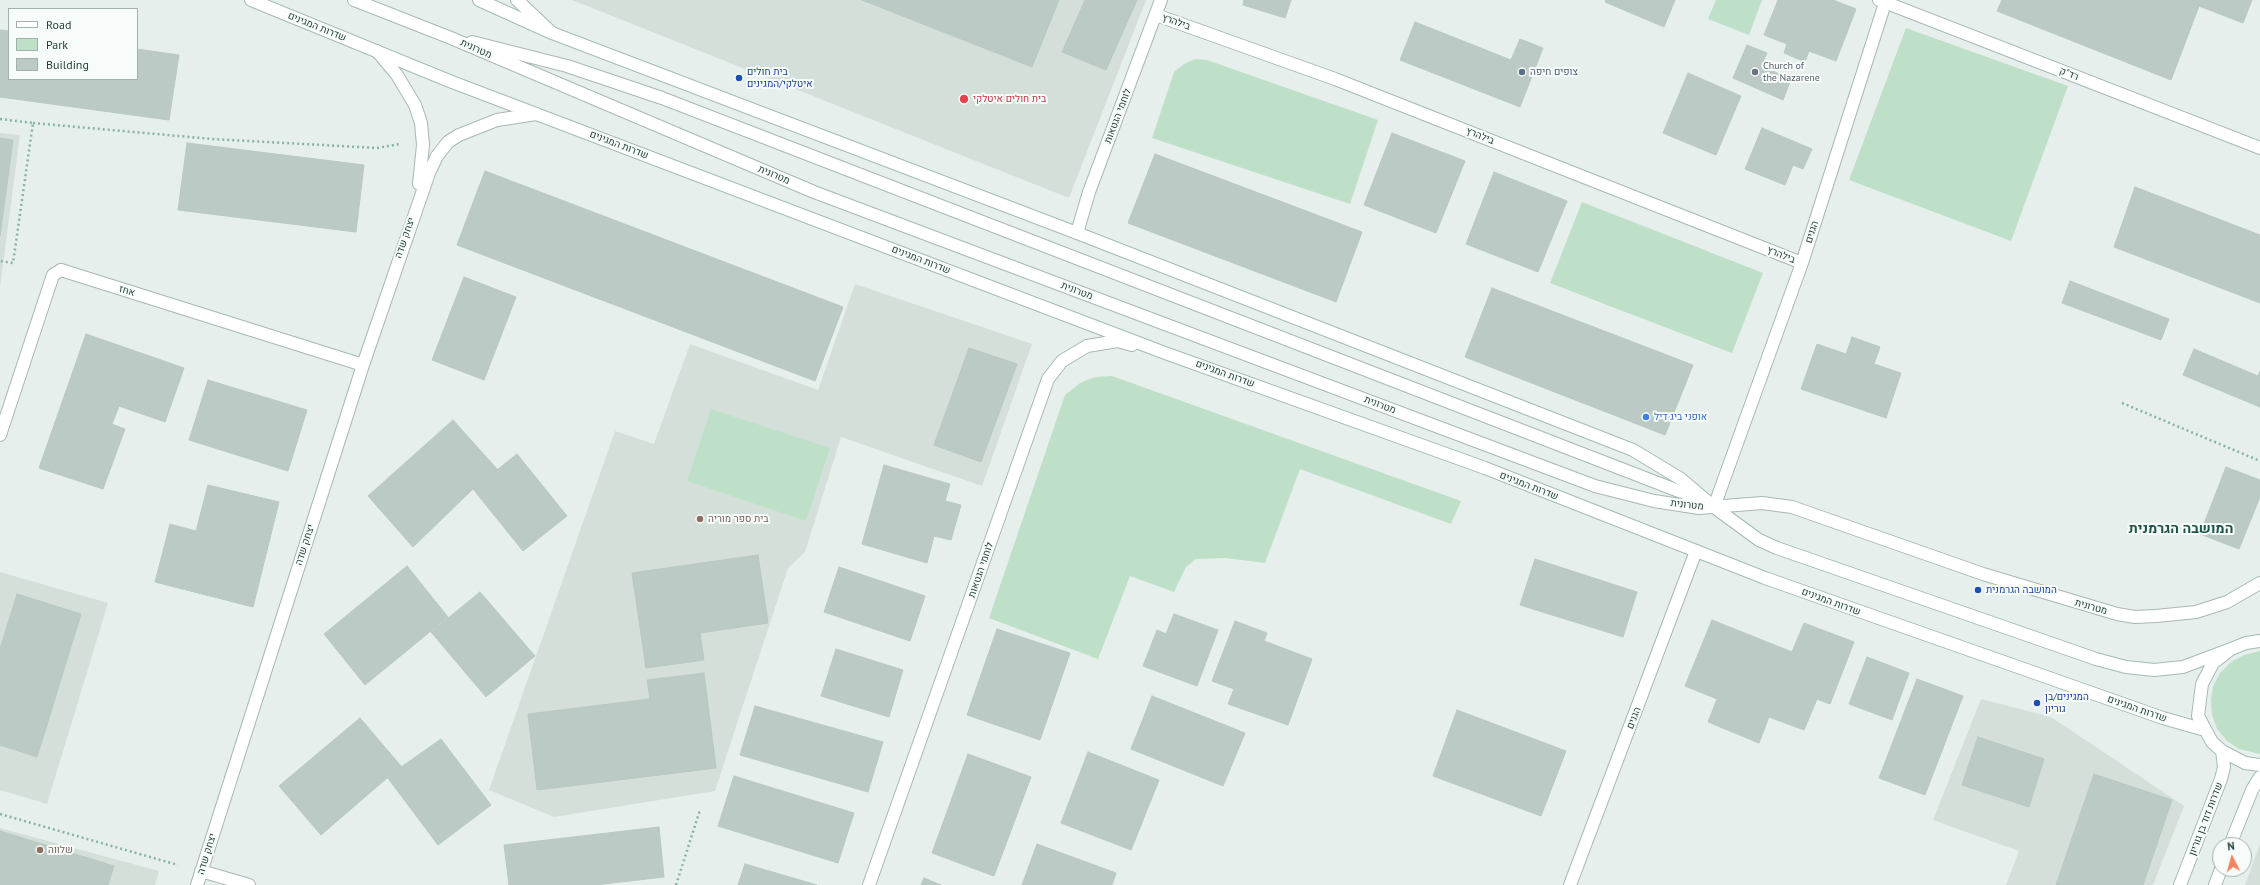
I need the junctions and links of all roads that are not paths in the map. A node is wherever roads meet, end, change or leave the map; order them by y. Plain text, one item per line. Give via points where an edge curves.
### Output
1 (251, 0) edge
2 (354, 0) edge
3 (479, 0) edge
4 (518, 0) edge
5 (1161, 0) edge
6 (1883, 1) edge
7 (1156, 15) junction
8 (552, 33) junction
9 (451, 38) junction
10 (377, 51) junction
11 (536, 114) junction
12 (2260, 148) edge
13 (415, 207) junction
14 (1077, 233) junction
15 (1802, 263) junction
16 (1165, 353) junction
17 (362, 364) junction
18 (0, 435) edge
19 (1714, 507) junction
20 (1696, 551) junction
21 (2260, 583) edge
22 (2260, 641) edge
23 (2231, 649) junction
24 (2205, 730) junction
25 (2222, 751) junction
26 (2260, 765) edge
27 (2260, 777) edge
28 (2233, 837) edge
29 (201, 872) junction
30 (198, 885) edge
31 (248, 885) edge
32 (869, 885) edge
33 (1570, 885) edge
34 (2180, 885) edge

1 - 10 street, שדרות המגינים
2 - 9 street, מטרונית
3 - 8 street
4 - 8 street
5 - 7 street, לוחמי הגטאות
6 - 12 street, רד"ק
6 - 15 street, הגנים
7 - 14 street, לוחמי הגטאות via 1089,192
7 - 15 street, בילהרץ via 1335,79
8 - 14 street
9 - 19 street, מטרונית via 567,66 662,98 1659,483
9 - 19 street, מטרונית via 814,192 1580,480 1654,501 1699,508
10 - 11 street, שדרות המגינים
10 - 13 street, יצחק שדה via 397,75 415,105 420,123 420,176
11 - 13 street, יצחק שדה via 503,119 458,134 437,156
11 - 16 street, שדרות המגינים
13 - 17 street, יצחק שדה
14 - 19 street via 1633,450 1681,479
15 - 19 street, הגנים
16 - 20 street, שדרות המגינים via 1485,468
16 - 32 street, לוחמי הגטאות via 1118,341 1087,346 1062,361 1048,379
17 - 18 street, אחז via 61,270 53,275 48,287
17 - 29 street, יצחק שדה
19 - 21 street, מטרונית via 1762,503 1792,507 1983,574 2102,611 2129,616 2196,612 2227,602
19 - 23 street via 1759,540 1777,548 2096,659 2126,667 2154,670 2183,667
20 - 24 street, שדרות המגינים via 1936,640
20 - 33 street, הגנים
22 - 23 street
23 - 24 street via 2213,663 2202,684 2198,716
24 - 25 street via 2212,742
25 - 26 street via 2246,763
25 - 34 street, שדרות דוד בן גוריון via 2224,767 2221,779
27 - 28 street via 2252,790
29 - 30 street, יצחק שדה
29 - 31 street

